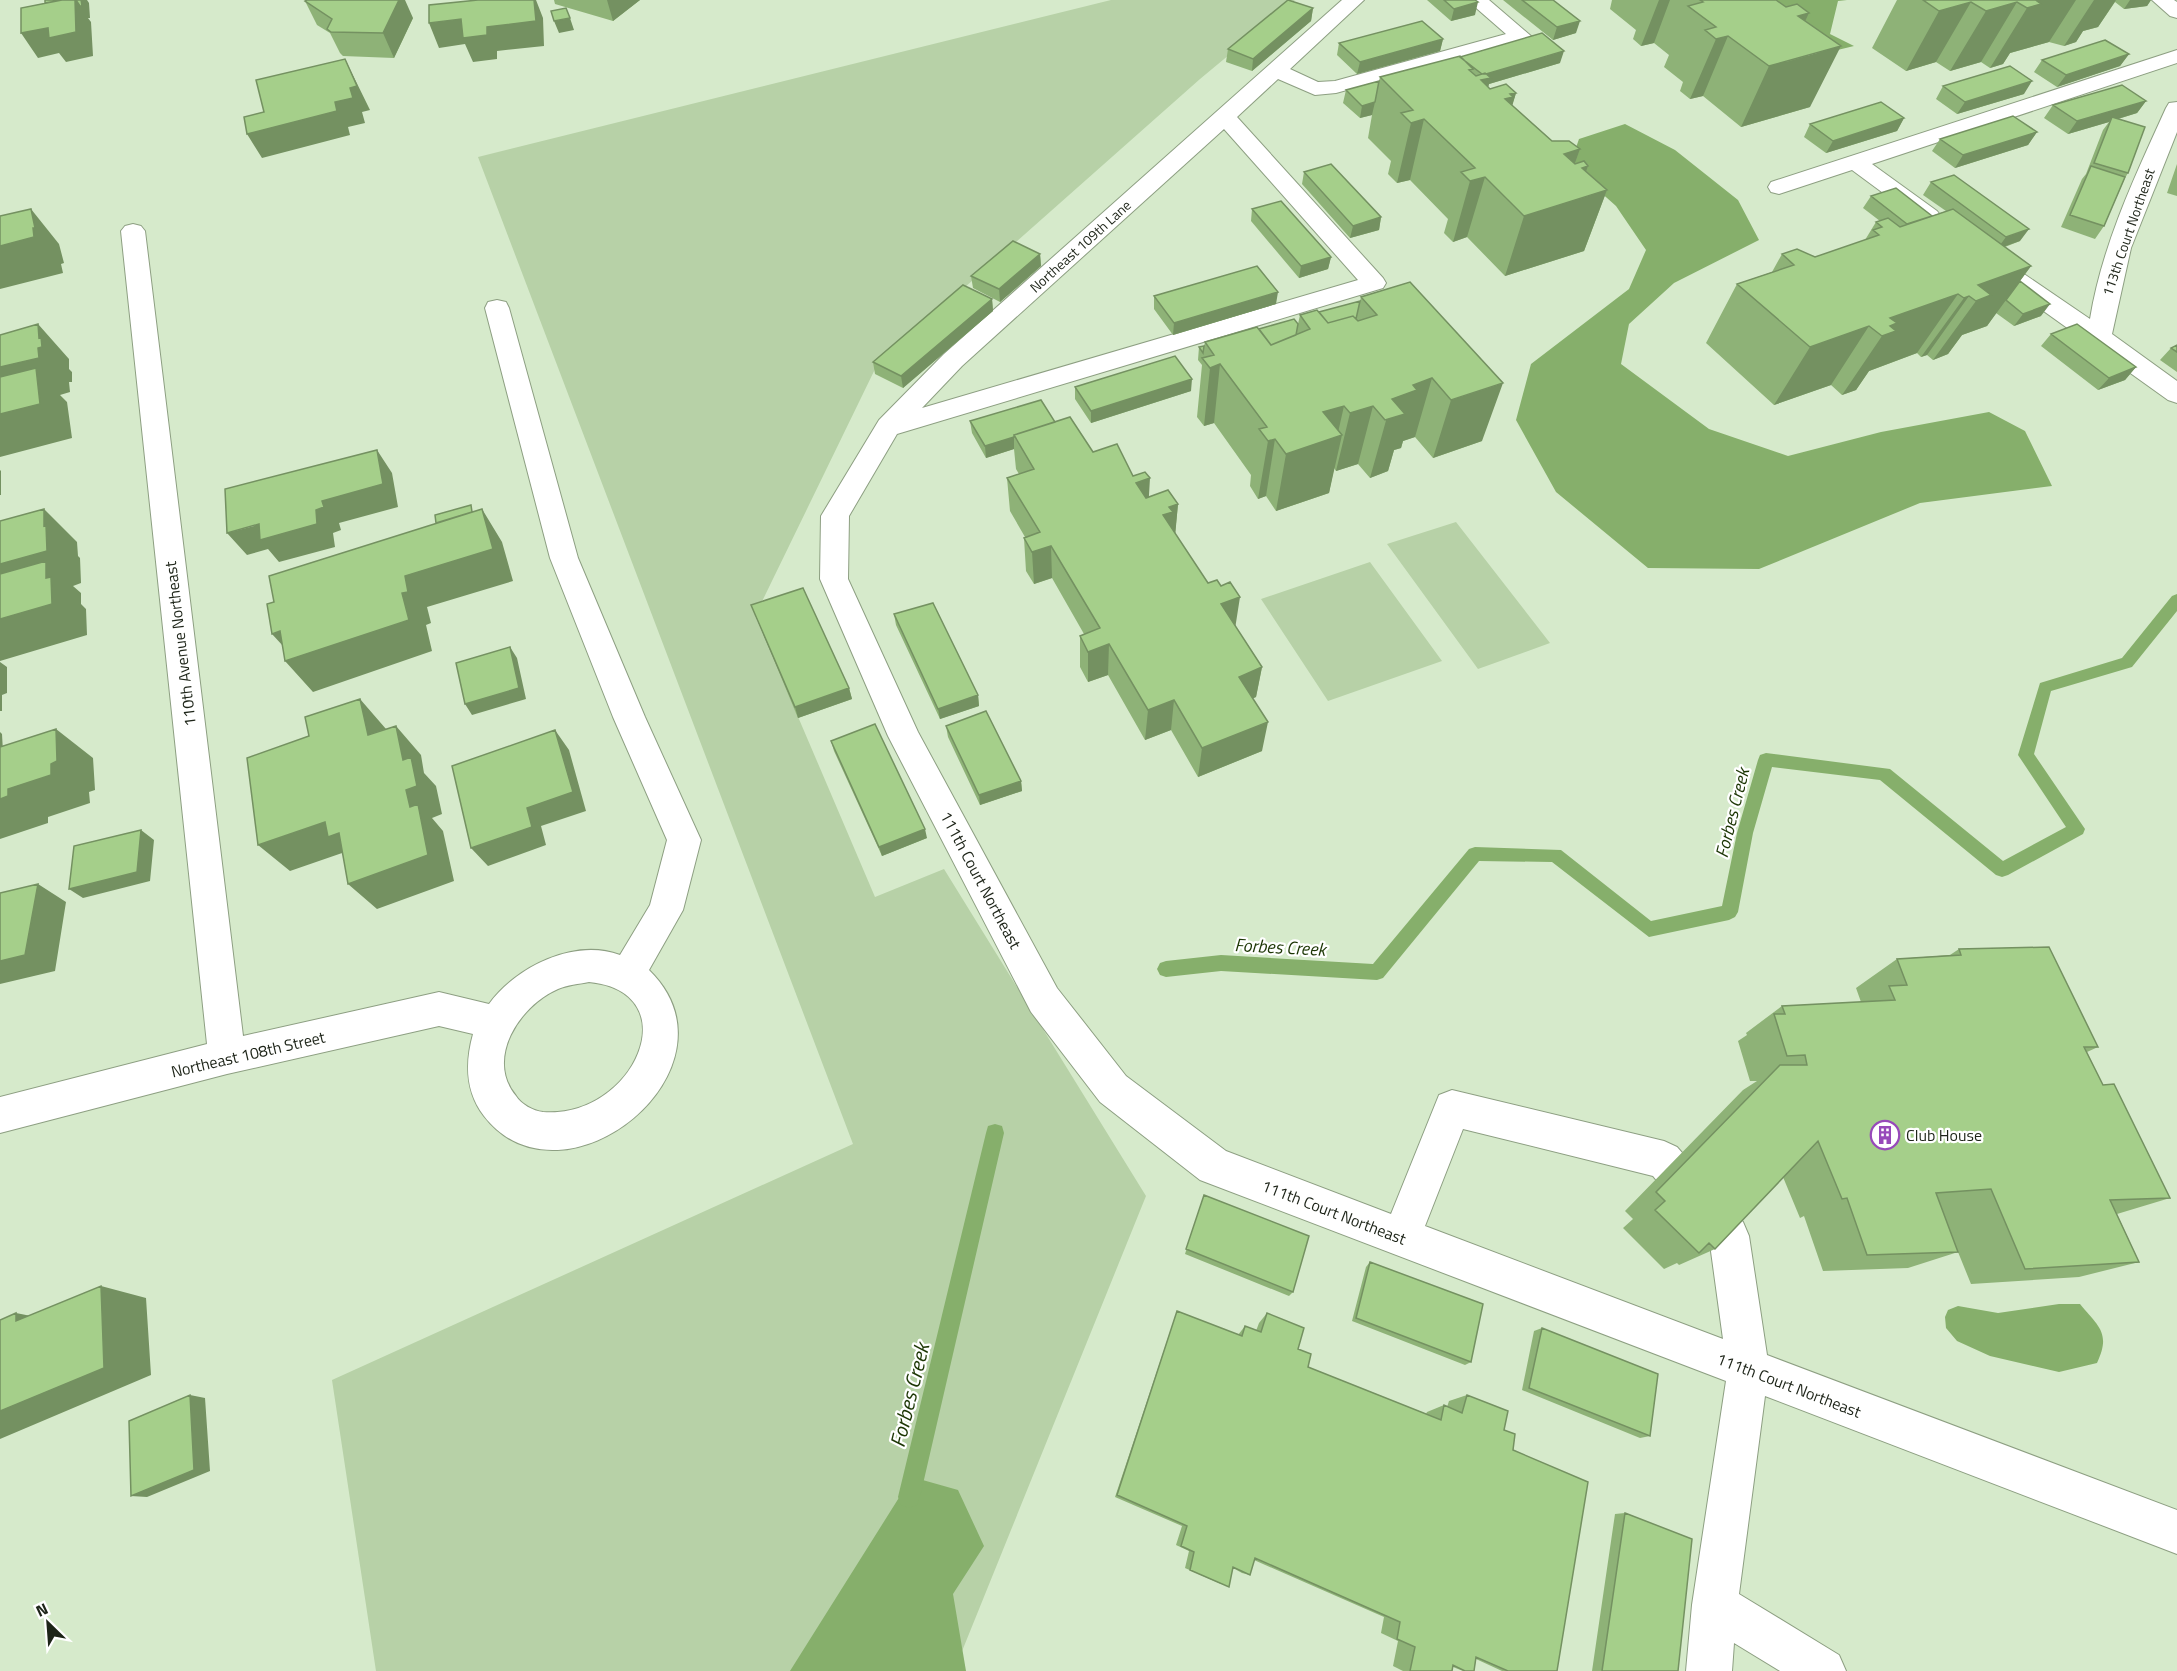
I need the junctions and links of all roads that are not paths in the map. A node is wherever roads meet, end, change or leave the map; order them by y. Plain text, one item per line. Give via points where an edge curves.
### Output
1 (1354, 0) edge
2 (1477, 0) edge
3 (2162, 0) edge
4 (2177, 12) edge
5 (2177, 56) edge
6 (1276, 70) junction
7 (2177, 108) edge
8 (1224, 116) junction
9 (1855, 162) junction
10 (1779, 187) dead end
11 (133, 231) dead end
12 (1951, 232) edge
13 (1990, 260) edge
14 (497, 308) dead end
15 (2099, 337) junction
16 (2177, 394) edge
17 (888, 427) junction
18 (835, 516) joint
19 (627, 975) junction
20 (496, 1023) junction
21 (227, 1058) junction
22 (0, 1115) edge
23 (1401, 1238) junction
24 (1748, 1369) junction
25 (2177, 1532) edge
26 (1715, 1605) junction
27 (1709, 1671) edge
28 (1823, 1671) edge

1 - 6 street, Northeast 109th Lane
2 - 6 street via 1521,36 1336,87 1315,89
3 - 4 street
5 - 9 street
6 - 8 street, Northeast 109th Lane
7 - 15 street, 113th Court Northeast via 2140,188 2104,294
8 - 17 street, Northeast 109th Lane via 953,360
8 - 17 street via 1374,283
9 - 10 street
9 - 12 street
11 - 21 street, 110th Avenue Northeast
13 - 15 street
14 - 19 street via 564,558 628,717 684,840 666,910
15 - 16 street
17 - 18 street, Northeast 109th Lane
18 - 23 street, 111th Court Northeast via 834,579 904,736 1044,1000 1113,1089 1214,1166
19 - 20 street via 615,969 589,966 562,970 536,982 514,1000
19 - 20 street via 652,997 660,1018 660,1044 652,1069 636,1094 612,1114 585,1126 547,1131 529,1128 507,1116 492,1098 484,1074 486,1048
20 - 21 street, Northeast 108th Street via 440,1009
21 - 22 street, Northeast 108th Street
23 - 24 street, 111th Court Northeast
23 - 24 street via 1452,1108 1664,1160 1729,1236
24 - 25 street, 111th Court Northeast
24 - 26 street
26 - 27 street
26 - 28 street

